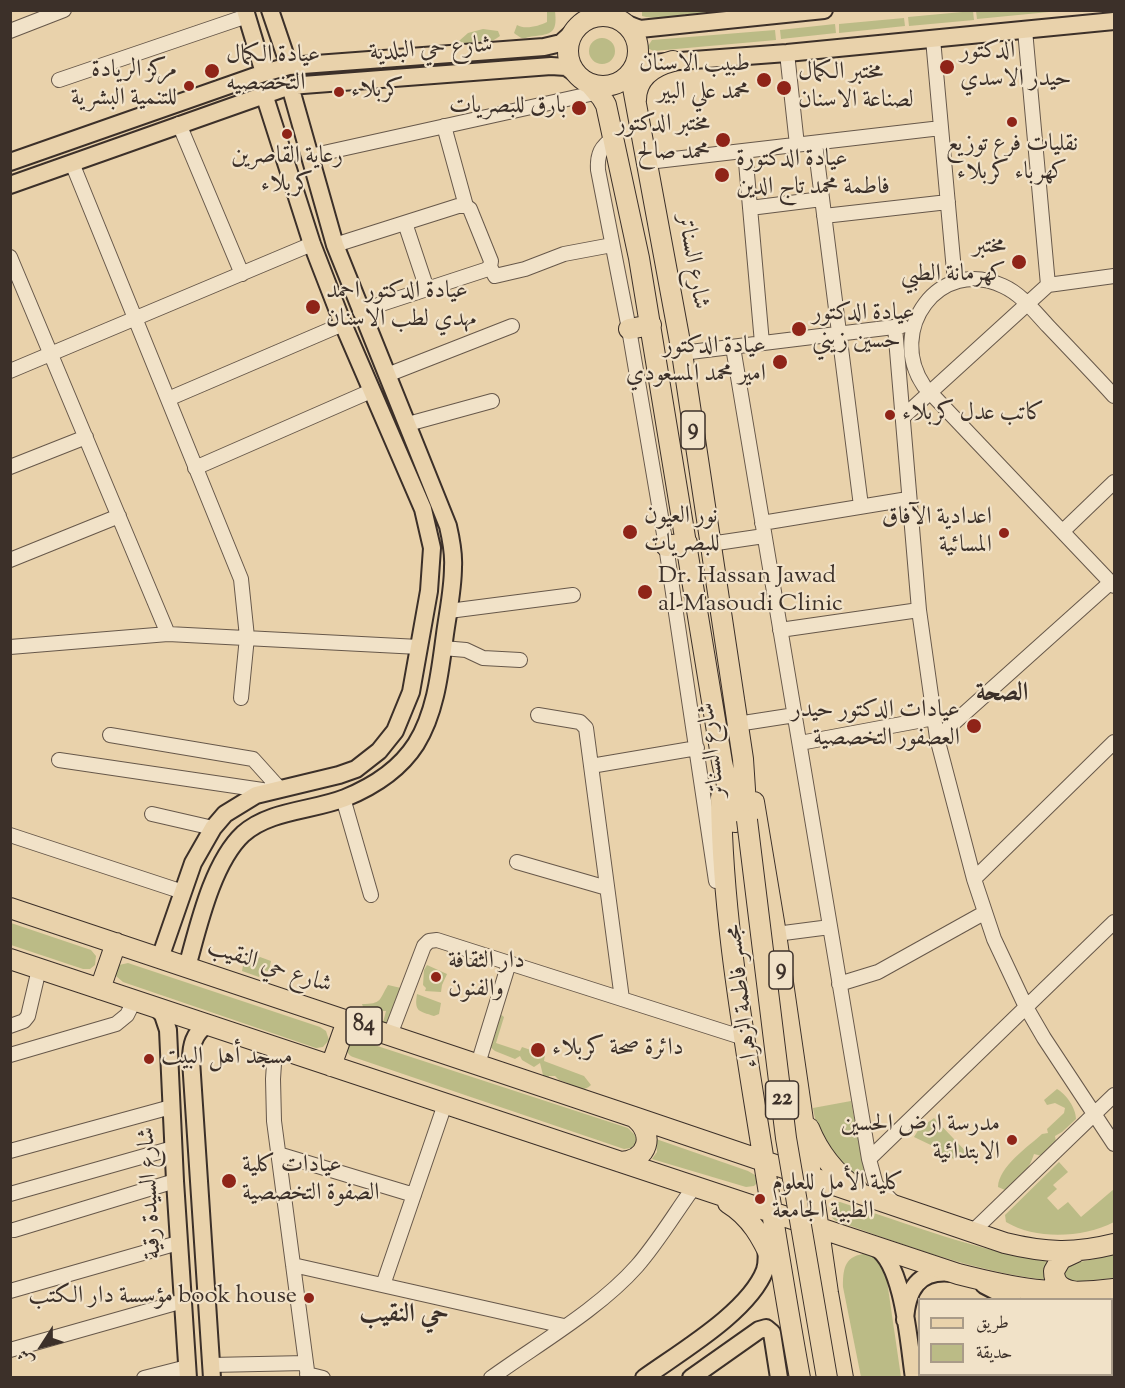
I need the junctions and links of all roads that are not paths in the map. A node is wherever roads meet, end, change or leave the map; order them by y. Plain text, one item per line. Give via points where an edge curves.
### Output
1 (64, 10) edge
2 (270, 10) edge
3 (580, 10) edge
4 (824, 10) edge
5 (246, 13) edge
6 (1112, 20) edge
7 (625, 21) edge
8 (1025, 30) junction
9 (10, 32) edge
10 (573, 32) junction
11 (933, 39) junction
12 (787, 52) junction
13 (411, 57) junction
14 (392, 58) junction
15 (673, 61) junction
16 (289, 66) junction
17 (634, 69) junction
18 (264, 73) junction
19 (575, 73) junction
20 (414, 77) junction
21 (394, 78) junction
22 (59, 80) dead end
23 (290, 86) junction
24 (595, 88) junction
25 (264, 94) junction
26 (636, 103) junction
27 (179, 124) junction
28 (444, 126) junction
29 (941, 128) junction
30 (614, 138) junction
31 (815, 142) junction
32 (797, 145) junction
33 (745, 151) junction
34 (310, 156) junction
35 (10, 162) edge
36 (648, 162) junction
37 (72, 163) junction
38 (10, 185) edge
39 (822, 199) junction
40 (948, 202) junction
41 (466, 206) junction
42 (750, 208) junction
43 (824, 216) junction
44 (657, 218) junction
45 (632, 222) junction
46 (405, 223) junction
47 (312, 244) junction
48 (335, 245) junction
49 (612, 245) junction
50 (663, 255) junction
51 (10, 257) edge
52 (639, 258) junction
53 (490, 267) junction
54 (242, 273) junction
55 (1114, 276) edge
56 (15, 281) edge
57 (955, 282) junction
58 (1048, 285) junction
59 (427, 289) junction
60 (1027, 304) junction
61 (360, 311) junction
62 (136, 318) junction
63 (343, 324) junction
64 (651, 325) junction
65 (913, 325) junction
66 (512, 326) dead end
67 (895, 327) junction
68 (628, 329) junction
69 (839, 334) junction
70 (762, 343) junction
71 (733, 347) junction
72 (51, 353) junction
73 (682, 353) junction
74 (10, 370) edge
75 (387, 375) junction
76 (371, 391) junction
77 (930, 392) junction
78 (1114, 396) edge
79 (168, 399) junction
80 (492, 401) dead end
81 (903, 417) junction
82 (408, 424) junction
83 (86, 437) junction
84 (10, 467) edge
85 (195, 468) junction
86 (1114, 482) edge
87 (908, 498) junction
88 (861, 506) junction
89 (119, 516) junction
90 (763, 530) junction
91 (1063, 531) junction
92 (687, 543) junction
93 (710, 544) junction
94 (666, 546) junction
95 (10, 560) edge
96 (1113, 584) edge
97 (573, 595) dead end
98 (919, 610) junction
99 (448, 611) junction
100 (780, 630) junction
101 (168, 634) junction
102 (247, 637) junction
103 (10, 647) edge
104 (419, 647) junction
105 (443, 648) junction
106 (520, 660) dead end
107 (241, 698) dead end
108 (538, 715) dead end
109 (795, 715) junction
110 (934, 718) junction
111 (737, 724) junction
112 (110, 735) dead end
113 (937, 738) junction
114 (1114, 742) edge
115 (800, 743) junction
116 (697, 748) junction
117 (742, 759) junction
118 (59, 760) dead end
119 (722, 762) junction
120 (591, 766) junction
121 (276, 790) junction
122 (343, 798) junction
123 (152, 814) dead end
124 (741, 821) junction
125 (213, 828) junction
126 (10, 835) edge
127 (517, 862) dead end
128 (974, 879) junction
129 (607, 888) junction
130 (183, 892) junction
131 (371, 895) dead end
132 (10, 908) edge
133 (984, 912) junction
134 (1114, 922) edge
135 (830, 927) junction
136 (730, 934) junction
137 (776, 934) junction
138 (116, 943) junction
139 (160, 958) junction
140 (10, 959) edge
141 (509, 963) junction
142 (187, 967) junction
143 (39, 969) junction
144 (839, 984) junction
145 (100, 989) junction
146 (622, 999) junction
147 (134, 1001) junction
148 (1026, 1007) junction
149 (157, 1008) junction
150 (347, 1021) junction
151 (206, 1025) junction
152 (10, 1026) edge
153 (390, 1035) junction
154 (744, 1038) junction
155 (275, 1048) junction
156 (10, 1055) edge
157 (478, 1065) junction
158 (331, 1066) junction
159 (799, 1089) junction
160 (1114, 1095) edge
161 (753, 1096) junction
162 (445, 1104) junction
163 (171, 1107) junction
164 (1094, 1114) junction
165 (634, 1117) junction
166 (757, 1118) junction
167 (1114, 1144) edge
168 (717, 1145) junction
169 (173, 1148) junction
170 (10, 1151) edge
171 (278, 1154) junction
172 (869, 1159) junction
173 (763, 1161) junction
174 (620, 1162) junction
175 (786, 1169) joint
176 (811, 1178) junction
177 (175, 1181) junction
178 (702, 1190) junction
179 (10, 1194) edge
180 (414, 1195) junction
181 (878, 1201) junction
182 (906, 1210) junction
183 (771, 1213) junction
184 (818, 1228) junction
185 (14, 1230) dead end
186 (971, 1233) junction
187 (178, 1243) junction
188 (1111, 1244) edge
189 (766, 1246) junction
190 (872, 1246) junction
191 (1076, 1252) junction
192 (293, 1265) junction
193 (958, 1274) junction
194 (383, 1285) junction
195 (1114, 1289) edge
196 (10, 1291) edge
197 (1079, 1292) junction
198 (828, 1293) junction
199 (785, 1295) junction
200 (1011, 1298) edge
201 (183, 1301) junction
202 (726, 1318) junction
203 (905, 1320) junction
204 (564, 1326) junction
205 (704, 1335) junction
206 (742, 1342) junction
207 (10, 1350) edge
208 (718, 1359) junction
209 (212, 1371) edge
210 (187, 1372) edge
211 (307, 1372) edge
212 (144, 1377) edge
213 (323, 1377) edge
214 (491, 1377) edge
215 (644, 1377) edge
216 (693, 1377) edge
217 (779, 1377) edge
218 (800, 1377) edge
219 (816, 1377) edge
220 (827, 1377) edge
221 (843, 1377) edge
222 (914, 1377) edge

1 - 9 street
2 - 16 main road
3 - 10 highway
4 - 7 main road
5 - 18 main road
5 - 22 street
6 - 8 main road
7 - 10 highway via 590,18
7 - 17 highway, 9 via 638,47
8 - 11 main road
8 - 58 street
10 - 13 main road, شارع حي البلدية via 561,43 544,47
10 - 19 highway via 568,57
11 - 12 main road
11 - 29 street
12 - 15 main road
12 - 32 street
13 - 14 main road, شارع حي البلدية
13 - 20 main road via 408,70
14 - 16 main road, شارع حي البلدية
14 - 21 main road via 398,70
15 - 17 main road via 640,64
15 - 26 highway via 645,76 637,88
16 - 18 main road, شارع حي البلدية
17 - 24 highway via 622,81
17 - 26 highway, شارع السناتر / 9 via 631,77
18 - 35 main road
19 - 20 main road, شارع حي البلدية via 555,66
19 - 24 highway
20 - 21 main road, شارع حي البلدية
21 - 23 main road, شارع حي البلدية
23 - 25 main road, شارع حي البلدية
23 - 34 main road
24 - 28 street
24 - 30 highway, شارع السناتر / 9 via 606,105
25 - 27 main road
25 - 47 main road
26 - 36 highway, شارع السناتر / 9
27 - 37 main road
27 - 54 street
28 - 34 street
28 - 41 street
29 - 31 street
29 - 40 street
30 - 45 highway, شارع السناتر / 9
30 - 49 street via 602,147 597,161
31 - 32 street
31 - 39 street
32 - 33 street
33 - 36 street
33 - 42 street
34 - 48 main road
36 - 44 highway, شارع السناتر / 9
37 - 38 main road
37 - 62 street
39 - 42 street
39 - 43 street
40 - 43 street
40 - 57 street
41 - 46 street
41 - 53 street via 491,261
42 - 70 street
43 - 69 street
44 - 45 highway via 655,226 647,231 638,230
44 - 50 highway, شارع السناتر / 9
45 - 52 highway, شارع السناتر / 9
46 - 48 street
46 - 59 street
47 - 54 street
47 - 63 main road
48 - 61 main road
49 - 53 street via 564,254 495,276
49 - 68 street
50 - 52 highway via 659,248 649,245
50 - 73 highway, شارع السناتر / 9
51 - 56 street
52 - 64 highway, شارع السناتر / 9
53 - 59 street
54 - 62 street
55 - 58 street
56 - 72 street
57 - 60 street via 975,279 998,284
57 - 65 street via 930,298
58 - 60 street
59 - 61 street
60 - 77 street
60 - 78 street
61 - 75 main road
62 - 72 street
62 - 79 street
63 - 76 main road
63 - 79 street
64 - 68 highway
64 - 92 highway, شارع السناتر / 9
65 - 67 street
65 - 77 street via 913,363
66 - 75 street
67 - 69 street
67 - 81 street
68 - 94 street
69 - 70 street
69 - 88 street
70 - 71 street
71 - 73 street
71 - 90 street
72 - 74 street
72 - 83 street
73 - 93 highway, شارع السناتر / 9
75 - 82 main road
76 - 85 street
76 - 104 main road via 423,509 432,548
77 - 81 street
77 - 91 street
79 - 85 street
80 - 82 street
81 - 87 street
82 - 99 main road via 448,526 453,567
83 - 84 street
83 - 89 street
85 - 102 street via 241,579
86 - 91 street
87 - 88 street
87 - 98 street
88 - 90 street
89 - 95 street
89 - 101 street
90 - 93 street
90 - 100 street
91 - 96 street
92 - 94 highway
92 - 119 highway, شارع السناتر / 9
93 - 111 highway, شارع السناتر / 9
94 - 116 street
96 - 113 street
97 - 99 street
98 - 100 street
98 - 110 street
99 - 105 main road
100 - 109 street
101 - 102 street
101 - 103 street
102 - 104 street
102 - 107 street
104 - 121 main road via 411,692 395,731 379,751 356,769
105 - 106 street via 466,650 483,658
105 - 122 main road via 432,703 415,746 385,776
108 - 120 street via 583,723
109 - 111 street
109 - 115 street
110 - 113 street
110 - 115 street
111 - 117 highway, شارع السناتر / 9
112 - 121 street via 253,759
113 - 128 street
114 - 128 street
115 - 135 street
116 - 120 street
116 - 136 street via 720,906
117 - 124 highway, شارع السناتر / 22
117 - 137 highway, 9 via 758,820
118 - 121 street
119 - 124 highway, شارع السناتر / 22
119 - 136 highway, 9
120 - 129 street
121 - 125 main road via 240,804
122 - 131 street
122 - 142 main road via 281,815 244,833 216,875
123 - 125 street
124 - 219 highway, مجسر فاطمة الزهراء / 22 via 777,1149
124 - 220 highway, مجسر فاطمة الزهراء / 22, bridge via 786,1138
125 - 130 main road via 193,863
126 - 130 street
127 - 129 street
128 - 133 street
129 - 146 street
130 - 139 main road
132 - 138 highway, شارع حي النقيب / 84
133 - 144 street via 878,972
133 - 148 street
134 - 148 street
135 - 137 street
135 - 144 street
136 - 154 highway, 9
137 - 159 highway, 9
138 - 139 highway, شارع حي النقيب / 84
138 - 145 highway
139 - 142 highway, شارع حي النقيب / 84
140 - 143 highway, 84
141 - 146 street
141 - 153 street via 437,940 429,941
141 - 157 street
142 - 150 highway, شارع حي النقيب / 84
143 - 145 highway, 84
143 - 152 street via 28,1016
144 - 172 street
145 - 147 highway, 84
146 - 154 street
147 - 149 highway, 84
147 - 156 street via 127,1015 116,1024
148 - 164 street
148 - 172 street
149 - 151 highway, 84
149 - 163 main road, شارع السيدة رقية via 168,1030
150 - 153 highway, شارع حي النقيب / 84
150 - 158 highway
151 - 155 highway, 84
151 - 209 main road, شارع السيدة رقية via 192,1042 190,1060
153 - 157 highway, شارع حي النقيب / 84
154 - 161 highway, 9
155 - 158 highway, 84
155 - 171 street via 273,1100
157 - 165 highway, شارع حي النقيب / 84
158 - 162 highway, 84
159 - 161 highway via 794,1106 779,1114 762,1110
159 - 176 highway
159 - 181 highway, 9 via 810,1130 825,1158 846,1180
160 - 164 street
161 - 166 highway, 9
162 - 174 highway, 84
162 - 180 street
163 - 169 main road, شارع السيدة رقية
163 - 170 street
164 - 167 street
164 - 186 street
165 - 168 highway, شارع حي النقيب / 84
165 - 174 highway via 645,1129 646,1146 636,1159
166 - 168 highway via 743,1143
166 - 173 highway, 9
168 - 173 highway, 84
169 - 177 main road, شارع السيدة رقية
169 - 179 street
171 - 180 street
171 - 192 street
172 - 182 street via 880,1190
173 - 175 highway, 84
173 - 183 highway, 9
174 - 178 highway, 84
175 - 176 highway, 9
176 - 181 highway, 9
176 - 184 highway
177 - 185 street
177 - 187 main road, شارع السيدة رقية
178 - 183 highway, 84
178 - 189 highway via 746,1217
178 - 204 street via 637,1265
180 - 194 street
181 - 182 highway, 9
182 - 186 highway, 9
183 - 184 highway
183 - 199 highway
184 - 190 highway
184 - 198 highway
186 - 191 highway, 9 via 1027,1249
187 - 196 street
187 - 201 main road, شارع السيدة رقية
188 - 191 highway, 9
189 - 199 highway
189 - 202 main road via 766,1264 759,1281
190 - 193 highway
190 - 198 highway via 849,1245 838,1252 829,1271
190 - 203 main road via 893,1267
191 - 197 highway via 1058,1262 1054,1275 1063,1289
192 - 194 street
192 - 211 street
193 - 197 highway via 1034,1291
193 - 200 main road
193 - 203 main road via 939,1273 918,1282 908,1299
194 - 204 street
195 - 197 highway
198 - 199 highway via 821,1277 804,1269 788,1277
198 - 221 highway
199 - 218 highway
201 - 207 street
201 - 210 main road, شارع السيدة رقية
202 - 205 main road
202 - 206 main road via 727,1331
203 - 222 main road
204 - 214 street
205 - 208 main road via 717,1347
205 - 215 main road
206 - 208 main road
206 - 217 main road via 768,1328
208 - 216 main road
209 - 210 main road
209 - 211 street
210 - 212 street
211 - 213 street

